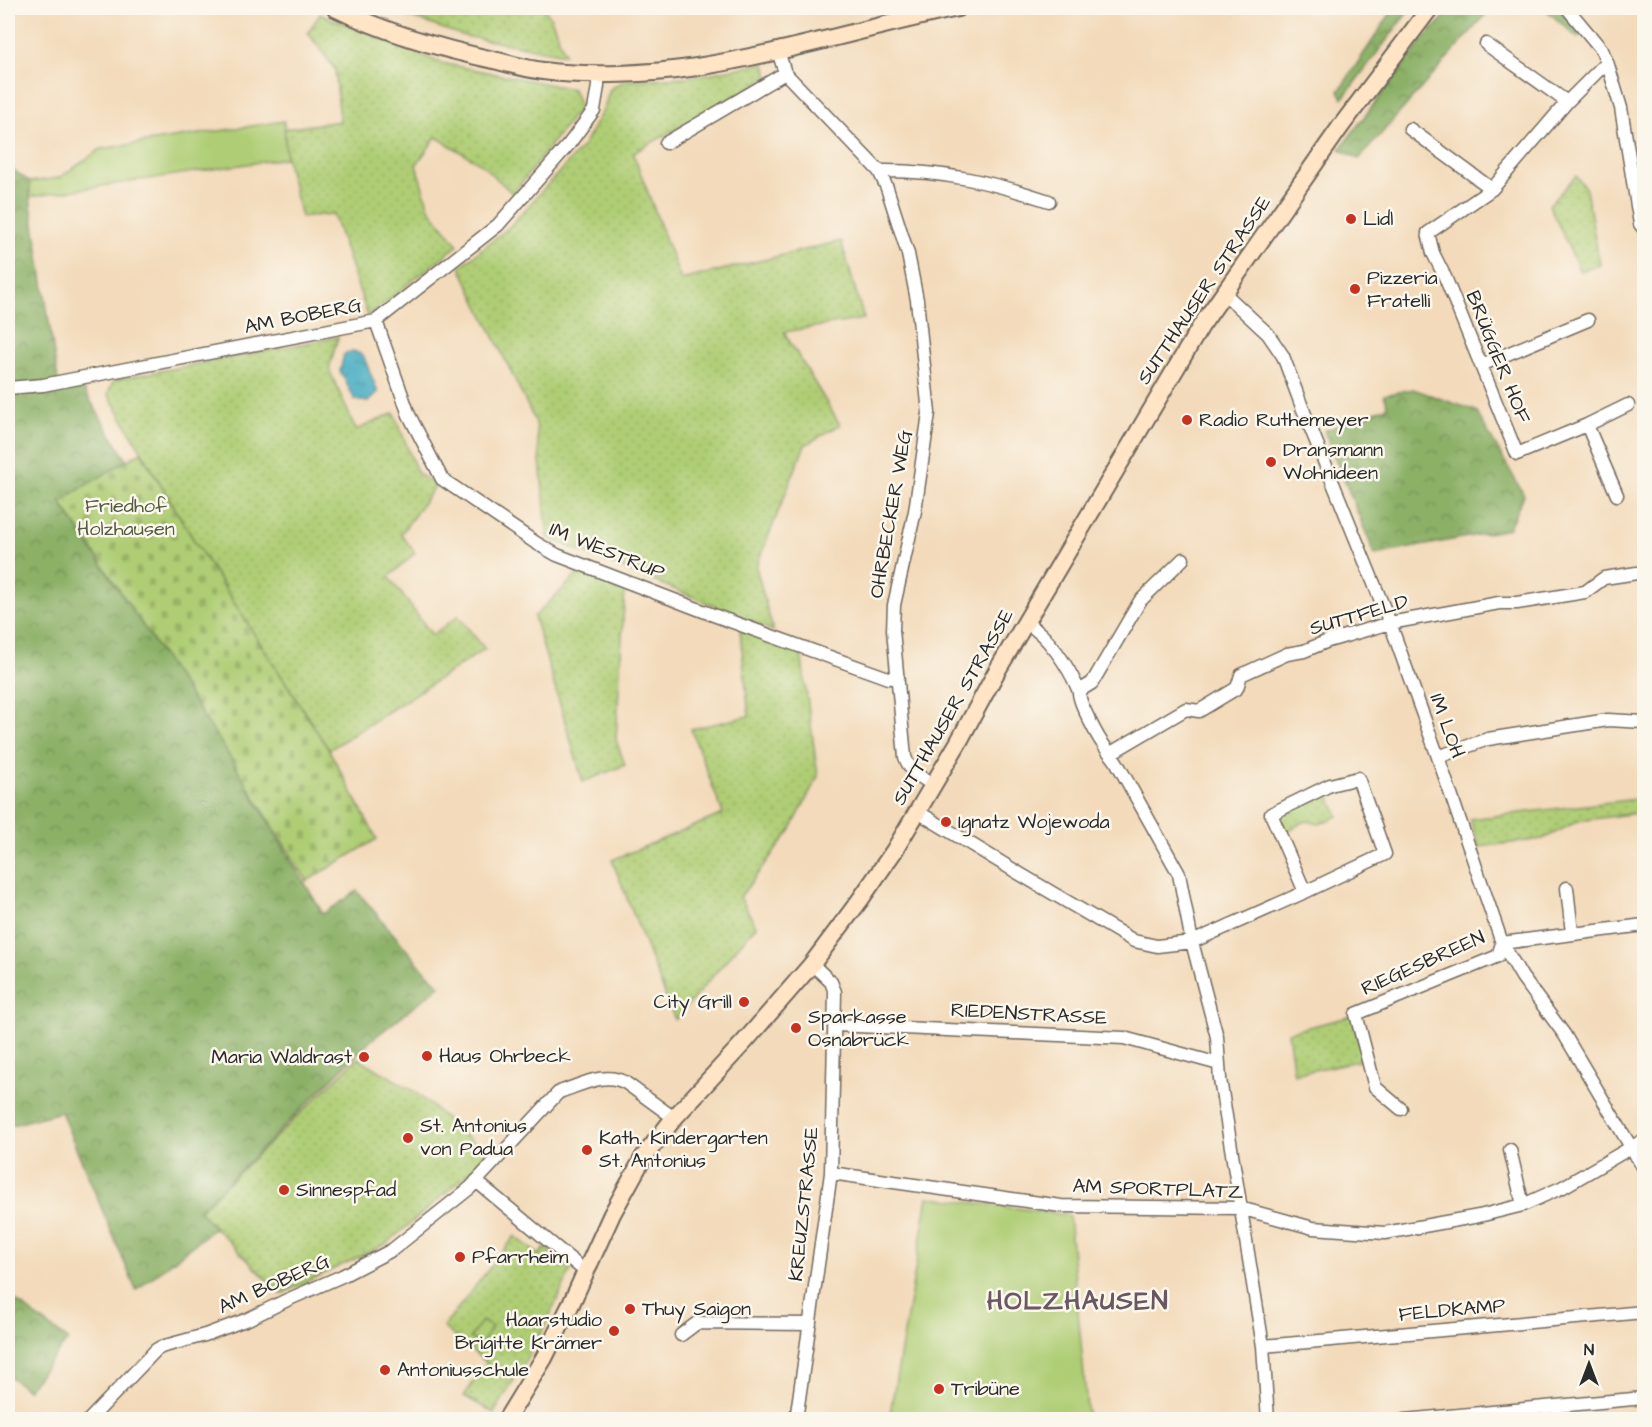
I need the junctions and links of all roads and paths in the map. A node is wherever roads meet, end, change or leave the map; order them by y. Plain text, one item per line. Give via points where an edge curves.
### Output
1 (335, 8) edge
2 (950, 8) edge
3 (1430, 8) edge
4 (1566, 8) edge
5 (1486, 44) dead end
6 (772, 53) junction
7 (1608, 65) junction
8 (785, 73) junction
9 (597, 74) junction
10 (1567, 102) junction
11 (1410, 129) dead end
12 (666, 143) dead end
13 (879, 171) junction
14 (1492, 189) junction
15 (1049, 201) dead end
16 (1644, 229) edge
17 (1224, 293) junction
18 (1588, 320) dead end
19 (376, 321) junction
20 (1481, 365) junction
21 (8, 388) edge
22 (1628, 405) dead end
23 (1587, 424) junction
24 (1617, 495) dead end
25 (1183, 559) dead end
26 (1644, 573) edge
27 (1026, 623) junction
28 (1390, 623) junction
29 (898, 677) junction
30 (1079, 690) junction
31 (1644, 722) edge
32 (1111, 753) junction
33 (1438, 758) junction
34 (934, 785) junction
35 (918, 812) junction
36 (1568, 888) dead end
37 (1305, 892) junction
38 (1644, 925) edge
39 (1572, 933) junction
40 (1192, 942) junction
41 (1502, 943) junction
42 (812, 964) junction
43 (835, 1025) junction
44 (1219, 1064) junction
45 (1401, 1109) dead end
46 (674, 1118) junction
47 (1644, 1140) edge
48 (1632, 1147) junction
49 (1510, 1150) dead end
50 (1644, 1169) edge
51 (831, 1173) junction
52 (476, 1181) junction
53 (1523, 1205) junction
54 (1240, 1208) junction
55 (586, 1272) junction
56 (1644, 1312) edge
57 (810, 1324) junction
58 (681, 1335) dead end
59 (1263, 1346) junction
60 (1644, 1398) edge
61 (1449, 1418) edge
62 (89, 1419) edge
63 (507, 1419) edge
64 (796, 1419) edge
65 (1269, 1419) edge
66 (1404, 1419) edge

1 - 9 street via 449,51 542,71
2 - 6 street
3 - 17 street, SUTTHAUSER STRASSE via 1341,126
4 - 7 street via 1602,50
5 - 10 street
6 - 8 street, OHRBECKER WEG
6 - 9 street via 696,67
7 - 10 street, BRÜGGER HOF
7 - 16 street via 1621,108
8 - 12 street
8 - 13 street, OHRBECKER WEG
9 - 19 street, AM BOBERG via 594,110 498,225
10 - 14 street, BRÜGGER HOF
11 - 14 street
13 - 15 street via 942,173 1006,186
13 - 29 street, OHRBECKER WEG via 908,254 929,413 915,511 894,605
14 - 20 street, BRÜGGER HOF via 1428,233
17 - 27 street, SUTTHAUSER STRASSE via 1125,452
17 - 28 street, IM LOH via 1268,334 1283,356
18 - 20 street
19 - 21 street, AM BOBERG via 55,383
19 - 29 street, IM WESTRUP via 409,415 442,479 526,537 557,555 716,616 888,678
20 - 23 street, BRÜGGER HOF via 1517,454
22 - 23 street, BRÜGGER HOF
23 - 24 street
25 - 30 street via 1140,601 1092,683
26 - 28 street, SUTTFELD via 1604,578 1585,592
27 - 30 street via 1058,653
27 - 34 street, SUTTHAUSER STRASSE
28 - 32 street, SUTTFELD via 1277,658 1241,675 1236,688 1199,711 1186,709
28 - 33 street, IM LOH
29 - 34 street, OHRBECKER WEG via 905,757 914,773
30 - 32 street via 1098,735
31 - 33 street via 1608,720 1488,739
32 - 40 street via 1179,874
33 - 41 street, IM LOH
34 - 35 street, SUTTHAUSER STRASSE
35 - 40 street via 1134,941 1157,946
35 - 42 street, SUTTHAUSER STRASSE
36 - 39 street
37 - 37 street via 1271,814 1330,785 1358,778 1385,854
37 - 40 street
38 - 39 street, RIEGESBREEN
39 - 41 street, RIEGESBREEN
40 - 44 street via 1217,1037
41 - 45 street, RIEGESBREEN via 1498,956 1356,1014 1375,1087
41 - 48 street, IM LOH via 1564,1034
42 - 43 street, KREUZSTRASSE via 831,982 835,992
42 - 46 street, SUTTHAUSER STRASSE
43 - 44 street, RIEDENSTRASSE via 1124,1038
43 - 51 street, KREUZSTRASSE
44 - 54 street
46 - 52 street, AM BOBERG via 612,1077 562,1090
46 - 55 street, SUTTHAUSER STRASSE via 643,1158
47 - 48 street, AM SPORTPLATZ
48 - 50 street, IM LOH
48 - 53 street, AM SPORTPLATZ
49 - 53 street
51 - 54 street, AM SPORTPLATZ via 1061,1206
51 - 57 street, KREUZSTRASSE
52 - 55 street
52 - 62 street, AM BOBERG via 392,1250 248,1318 156,1350
53 - 54 street, AM SPORTPLATZ via 1385,1233 1313,1228
54 - 59 street
55 - 63 street, SUTTHAUSER STRASSE via 544,1358
56 - 59 street, FELDKAMP
57 - 58 street via 697,1323
57 - 64 street, KREUZSTRASSE
59 - 65 street
60 - 61 street
61 - 66 street

